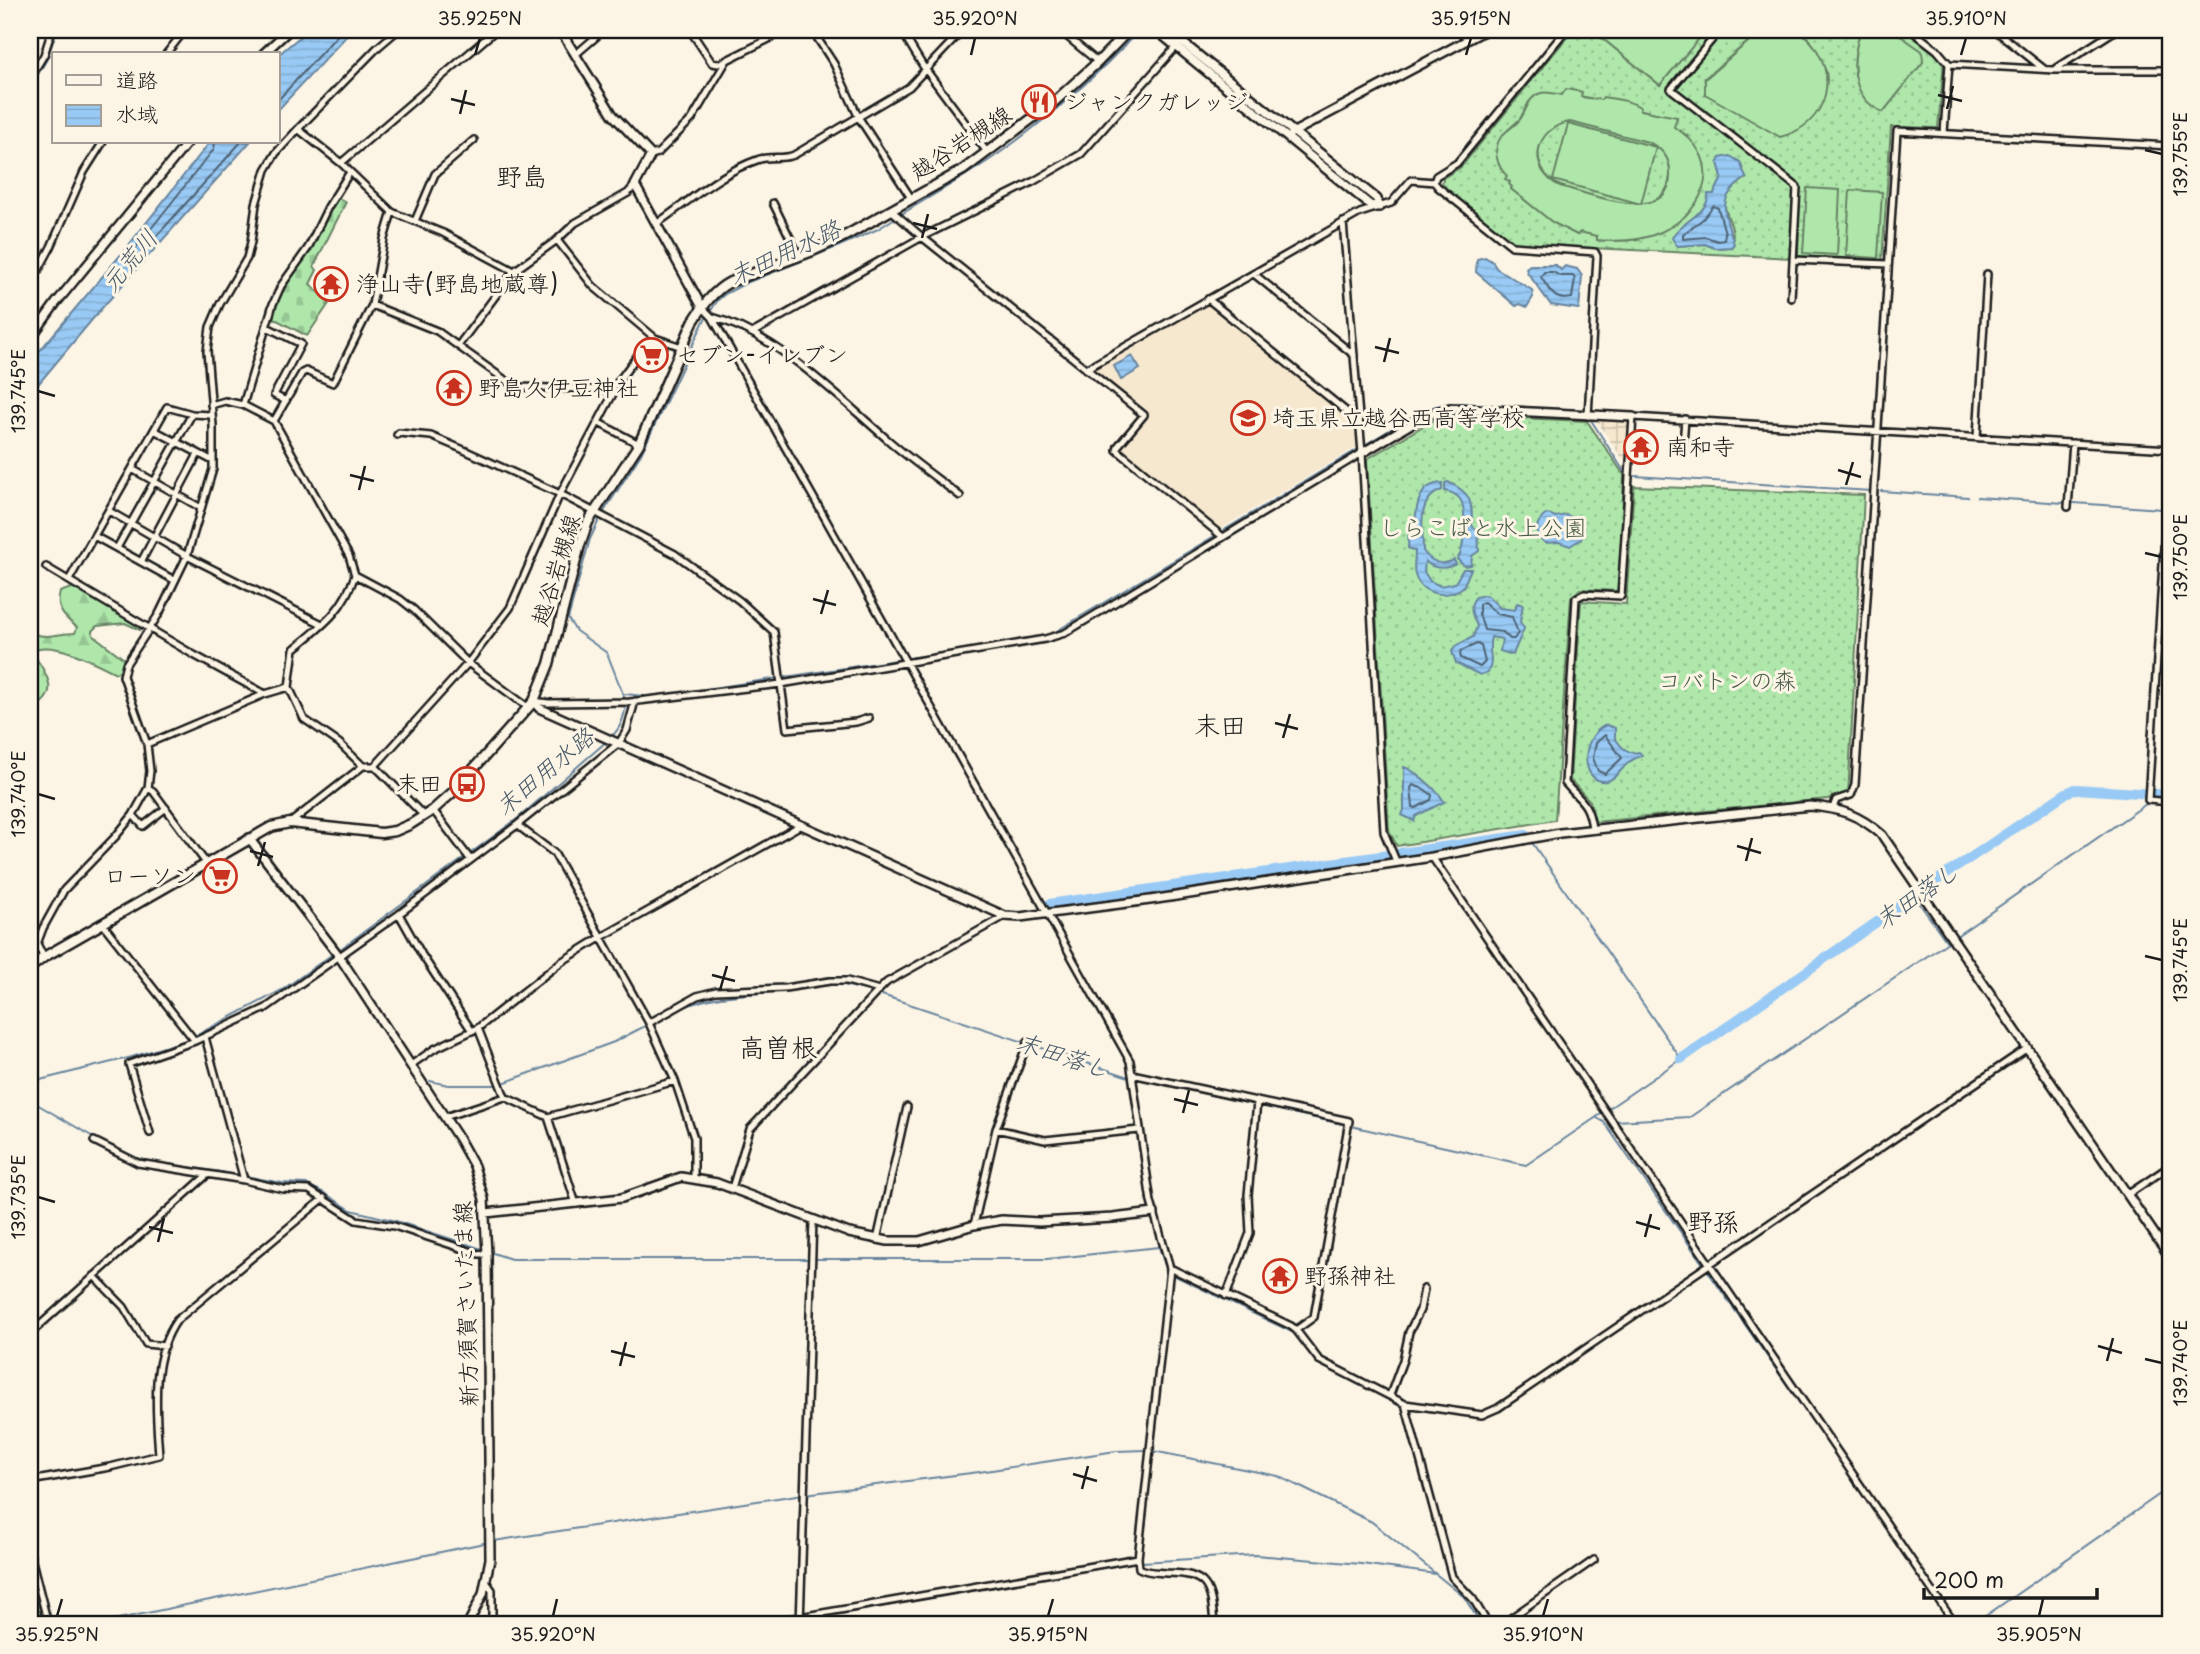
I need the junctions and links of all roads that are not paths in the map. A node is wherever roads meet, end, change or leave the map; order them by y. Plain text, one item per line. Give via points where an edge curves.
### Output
1 (52, 30) edge
2 (185, 30) edge
3 (289, 30) edge
4 (398, 30) edge
5 (496, 30) edge
6 (560, 30) edge
7 (604, 30) edge
8 (690, 30) edge
9 (787, 30) edge
10 (812, 30) edge
11 (901, 30) edge
12 (963, 30) edge
13 (1059, 30) edge
14 (1129, 30) edge
15 (1156, 30) edge
16 (1167, 30) edge
17 (1191, 30) edge
18 (1457, 30) edge
19 (1486, 30) edge
20 (1566, 30) edge
21 (1706, 30) edge
22 (1720, 30) edge
23 (1911, 30) edge
24 (1996, 30) edge
25 (2114, 30) edge
26 (1714, 37) junction
27 (1469, 39) junction
28 (1179, 44) junction
29 (168, 52) edge
30 (266, 52) edge
31 (575, 55) junction
32 (727, 60) junction
33 (1098, 62) junction
34 (1949, 64) junction
35 (925, 68) junction
36 (2044, 69) junction
37 (2054, 69) junction
38 (2170, 69) edge
39 (30, 78) edge
40 (859, 118) junction
41 (298, 130) junction
42 (1293, 132) junction
43 (1944, 133) junction
44 (1285, 136) junction
45 (474, 140) dead end
46 (102, 144) edge
47 (186, 144) edge
48 (2170, 146) edge
49 (987, 152) junction
50 (651, 155) junction
51 (341, 163) junction
52 (350, 172) junction
53 (1434, 181) junction
54 (635, 185) junction
55 (911, 198) junction
56 (773, 203) dead end
57 (1379, 207) junction
58 (392, 212) junction
59 (895, 215) junction
60 (415, 221) junction
61 (1343, 222) junction
62 (656, 224) junction
63 (922, 237) junction
64 (557, 240) junction
65 (799, 256) junction
66 (1794, 260) junction
67 (1888, 264) junction
68 (514, 271) junction
69 (1254, 274) junction
70 (1987, 274) dead end
71 (30, 286) edge
72 (1791, 298) dead end
73 (1208, 299) junction
74 (372, 305) junction
75 (708, 313) junction
76 (267, 327) junction
77 (754, 332) junction
78 (655, 338) junction
79 (30, 339) edge
80 (458, 346) junction
81 (682, 346) junction
82 (1354, 355) junction
83 (1086, 369) junction
84 (612, 390) junction
85 (286, 401) junction
86 (211, 405) junction
87 (243, 405) junction
88 (192, 414) junction
89 (211, 415) junction
90 (1588, 415) junction
91 (1633, 417) junction
92 (1685, 419) junction
93 (274, 421) junction
94 (1359, 421) junction
95 (599, 423) junction
96 (154, 430) junction
97 (1879, 431) junction
98 (397, 435) dead end
99 (1977, 438) junction
100 (177, 442) junction
101 (2073, 443) junction
102 (639, 444) junction
103 (1683, 444) dead end
104 (2170, 452) edge
105 (1362, 453) junction
106 (198, 454) junction
107 (213, 461) junction
108 (132, 469) junction
109 (154, 482) junction
110 (177, 494) junction
111 (560, 494) junction
112 (960, 496) dead end
113 (2068, 507) dead end
114 (201, 508) junction
115 (108, 512) junction
116 (598, 514) junction
117 (131, 524) junction
118 (94, 536) junction
119 (154, 537) junction
120 (1223, 537) junction
121 (117, 548) junction
122 (187, 556) junction
123 (141, 562) junction
124 (46, 567) dead end
125 (355, 575) junction
126 (69, 580) junction
127 (174, 580) junction
128 (322, 624) junction
129 (151, 629) junction
130 (468, 663) junction
131 (906, 663) junction
132 (781, 680) junction
133 (289, 687) junction
134 (265, 694) junction
135 (635, 701) junction
136 (532, 705) junction
137 (869, 718) dead end
138 (619, 743) junction
139 (147, 744) junction
140 (363, 766) junction
141 (375, 766) junction
142 (148, 788) junction
143 (2170, 802) edge
144 (166, 808) junction
145 (1833, 808) junction
146 (433, 810) junction
147 (133, 815) junction
148 (424, 816) junction
149 (290, 823) junction
150 (517, 825) junction
151 (801, 825) junction
152 (1591, 828) junction
153 (249, 838) junction
154 (1432, 857) junction
155 (470, 859) junction
156 (1396, 861) junction
157 (206, 863) junction
158 (399, 914) junction
159 (1046, 914) junction
160 (1005, 916) junction
161 (102, 923) junction
162 (600, 937) junction
163 (339, 956) junction
164 (44, 957) junction
165 (30, 968) edge
166 (879, 990) junction
167 (649, 1023) junction
168 (475, 1030) junction
169 (205, 1037) junction
170 (195, 1041) junction
171 (1028, 1041) dead end
172 (2026, 1049) junction
173 (411, 1065) junction
174 (1132, 1074) junction
175 (675, 1081) junction
176 (505, 1097) junction
177 (1257, 1102) junction
178 (907, 1107) dead end
179 (445, 1117) junction
180 (548, 1117) junction
181 (996, 1129) junction
182 (1139, 1130) junction
183 (150, 1133) dead end
184 (94, 1141) dead end
185 (2170, 1166) edge
186 (207, 1175) junction
187 (694, 1178) junction
188 (244, 1180) junction
189 (732, 1188) junction
190 (2127, 1195) junction
191 (324, 1198) junction
192 (576, 1204) junction
193 (486, 1213) junction
194 (1154, 1213) junction
195 (813, 1220) junction
196 (974, 1225) junction
197 (877, 1240) junction
198 (488, 1254) junction
199 (2170, 1257) edge
200 (1709, 1264) junction
201 (1170, 1268) junction
202 (94, 1276) junction
203 (1424, 1289) dead end
204 (1226, 1296) junction
205 (1296, 1330) junction
206 (30, 1334) edge
207 (165, 1346) junction
208 (1390, 1395) junction
209 (1405, 1404) junction
210 (30, 1481) edge
211 (30, 1553) edge
212 (1138, 1558) junction
213 (1594, 1560) dead end
214 (486, 1583) junction
215 (800, 1622) edge
216 (48, 1624) edge
217 (468, 1624) edge
218 (492, 1624) edge
219 (760, 1624) edge
220 (1214, 1624) edge
221 (1488, 1624) edge
222 (1502, 1624) edge
223 (1955, 1624) edge

1 - 39 street
2 - 29 street
3 - 30 street
4 - 41 street
5 - 51 street
6 - 31 street
7 - 31 street
8 - 32 street via 712,62
9 - 32 street
10 - 40 street
11 - 35 street
12 - 35 street
13 - 33 street
14 - 33 main road, 越谷岩槻線
15 - 28 street
16 - 28 street
17 - 28 street
18 - 27 street
19 - 27 street
20 - 53 street via 1457,163
21 - 26 street
22 - 26 street
23 - 34 street
24 - 36 street
25 - 37 street
26 - 66 street via 1671,89 1797,187
27 - 42 street
28 - 42 street
28 - 44 street
28 - 63 street via 1081,154
31 - 50 street via 613,115
32 - 50 street via 692,119
33 - 49 main road, 越谷岩槻線
34 - 36 street
34 - 43 street
35 - 40 street via 909,87
35 - 49 street
36 - 37 street
37 - 38 street
40 - 55 street
40 - 62 street via 794,155 757,160 729,173
41 - 51 street
41 - 86 street via 266,170 247,258 210,327
42 - 44 street
42 - 57 street via 1377,199
43 - 48 street
43 - 67 street via 1896,131
44 - 57 street via 1370,205
45 - 60 street via 435,174
46 - 71 street
47 - 79 street
49 - 55 main road, 越谷岩槻線
50 - 54 street
51 - 52 street
52 - 58 street
52 - 76 street via 281,286
53 - 57 street via 1411,180 1391,203
53 - 90 street via 1512,246 1595,252
54 - 62 street
54 - 64 street via 575,223
55 - 59 main road, 越谷岩槻線
56 - 65 street
57 - 61 street
58 - 60 street
58 - 74 street
59 - 63 street
59 - 65 main road, 越谷岩槻線
60 - 68 street
61 - 69 street
61 - 82 street
62 - 75 street
63 - 77 street
63 - 83 street
64 - 68 street
64 - 78 street via 593,286
65 - 75 main road, 越谷岩槻線 via 721,287
66 - 67 street
66 - 72 street
67 - 97 street
68 - 80 street
69 - 73 street
69 - 82 street
70 - 99 street
73 - 83 street
73 - 94 street
74 - 80 street via 437,331
74 - 85 street via 333,383 306,370
75 - 77 street
75 - 81 main road, 越谷岩槻線
75 - 131 street
76 - 85 street via 302,344 274,395
76 - 87 street
77 - 112 street
78 - 81 street
78 - 84 street
80 - 84 street via 521,387
81 - 102 main road, 越谷岩槻線
82 - 94 street
83 - 120 street via 1144,415 1117,450
84 - 95 street
85 - 93 street
86 - 87 street via 225,401
86 - 89 street
87 - 93 street
88 - 89 street
88 - 96 street via 167,407
88 - 100 street
89 - 107 street
90 - 91 street
90 - 105 street via 1438,410
91 - 92 street
91 - 152 street via 1621,596 1584,594 1576,598 1565,783 1589,811
92 - 97 street
92 - 103 street
93 - 125 street
94 - 105 street
95 - 102 street
95 - 111 street
96 - 100 street
96 - 108 street
97 - 99 street
97 - 145 street via 1856,785 1851,795 1836,800
98 - 111 street via 431,436
99 - 101 street
100 - 106 street
100 - 109 street
101 - 104 street
101 - 113 street
102 - 116 main road, 越谷岩槻線
104 - 143 street via 2148,800
105 - 120 street
105 - 156 street via 1384,832
106 - 107 street
106 - 110 street
107 - 114 street
108 - 109 street
108 - 115 street
109 - 110 street
109 - 117 street
110 - 114 street
110 - 119 street
111 - 116 street
111 - 130 street via 510,608
114 - 122 street
115 - 117 street
115 - 118 street
116 - 132 street via 676,554 769,626 777,640
116 - 136 main road, 越谷岩槻線 via 583,533 549,664
117 - 119 street
117 - 121 street
118 - 121 street
118 - 126 street
119 - 122 street
119 - 123 street
120 - 131 street via 1065,633
121 - 123 street
122 - 127 street
122 - 128 street
123 - 127 street
124 - 126 street
125 - 128 street via 341,607
125 - 130 street via 400,599
126 - 129 street
127 - 129 street
128 - 133 street via 294,649
129 - 134 street
129 - 139 street via 126,664 123,676
130 - 136 street
130 - 141 street
131 - 132 street
131 - 159 street
132 - 135 street
132 - 137 street via 788,729
133 - 134 street
133 - 140 street via 304,719
134 - 139 street
135 - 136 street
135 - 138 street
136 - 138 street
136 - 146 main road, 越谷岩槻線
138 - 150 street
138 - 151 street
139 - 142 street
140 - 141 street
140 - 149 street
141 - 148 street
142 - 144 street
142 - 147 street
144 - 147 street via 143,826
144 - 157 street
145 - 152 street via 1810,806
145 - 172 street via 1870,824 1882,835
146 - 148 main road, 越谷岩槻線
146 - 155 street
147 - 164 street via 64,890 37,944
148 - 149 main road, 越谷岩槻線 via 381,833
149 - 153 main road, 越谷岩槻線
150 - 155 street
150 - 162 street via 554,853
151 - 160 street
151 - 162 street
152 - 154 street
153 - 157 main road, 越谷岩槻線
153 - 163 street, 新方須賀さいたま線
154 - 156 street
154 - 200 street
155 - 158 street
156 - 159 street
157 - 161 main road, 越谷岩槻線
158 - 163 street
158 - 168 street via 422,956
159 - 160 street
159 - 174 street via 1130,1061
160 - 166 street
161 - 164 main road, 越谷岩槻線
161 - 170 street
162 - 167 street
162 - 168 street
163 - 169 street via 266,1008
163 - 173 street, 新方須賀さいたま線
164 - 165 main road, 越谷岩槻線
166 - 167 street via 830,981 716,991 697,996
166 - 189 street via 748,1133
167 - 175 street
168 - 173 street
168 - 176 street
169 - 170 street
169 - 188 street
170 - 183 street via 129,1064
171 - 181 street
172 - 190 street
172 - 200 street
173 - 179 street, 新方須賀さいたま線
174 - 177 street
174 - 182 street
175 - 180 street
175 - 187 street via 694,1138
176 - 179 street
176 - 180 street
177 - 204 street via 1248,1195 1250,1233
177 - 205 street via 1349,1121 1314,1317
178 - 197 street
179 - 193 street, 新方須賀さいたま線 via 474,1166
180 - 192 street
181 - 182 street via 1045,1140
181 - 196 street
182 - 194 street
184 - 186 street via 138,1163
185 - 190 street
186 - 188 street
186 - 202 street
187 - 189 street
187 - 192 street via 675,1178 622,1198
188 - 191 street via 309,1190
189 - 195 street
190 - 199 street
191 - 198 street via 356,1220 394,1226
191 - 207 street via 177,1320
192 - 193 street
193 - 198 street, 新方須賀さいたま線
194 - 196 street
194 - 201 street
195 - 197 street
195 - 215 street
196 - 197 street via 919,1241
198 - 214 street, 新方須賀さいたま線 via 491,1536
200 - 209 street via 1492,1412 1463,1414
200 - 223 street
201 - 204 street
201 - 212 street
202 - 206 street
202 - 207 street via 124,1307 146,1344
203 - 208 street
204 - 205 street
205 - 208 street via 1319,1360
207 - 210 street via 157,1378 159,1455
208 - 209 street
209 - 221 street via 1452,1577
211 - 216 street
212 - 215 street
212 - 220 street via 1139,1568 1147,1572 1199,1578 1210,1594
213 - 222 street
214 - 217 street, 新方須賀さいたま線
214 - 218 street via 492,1590
215 - 219 street

